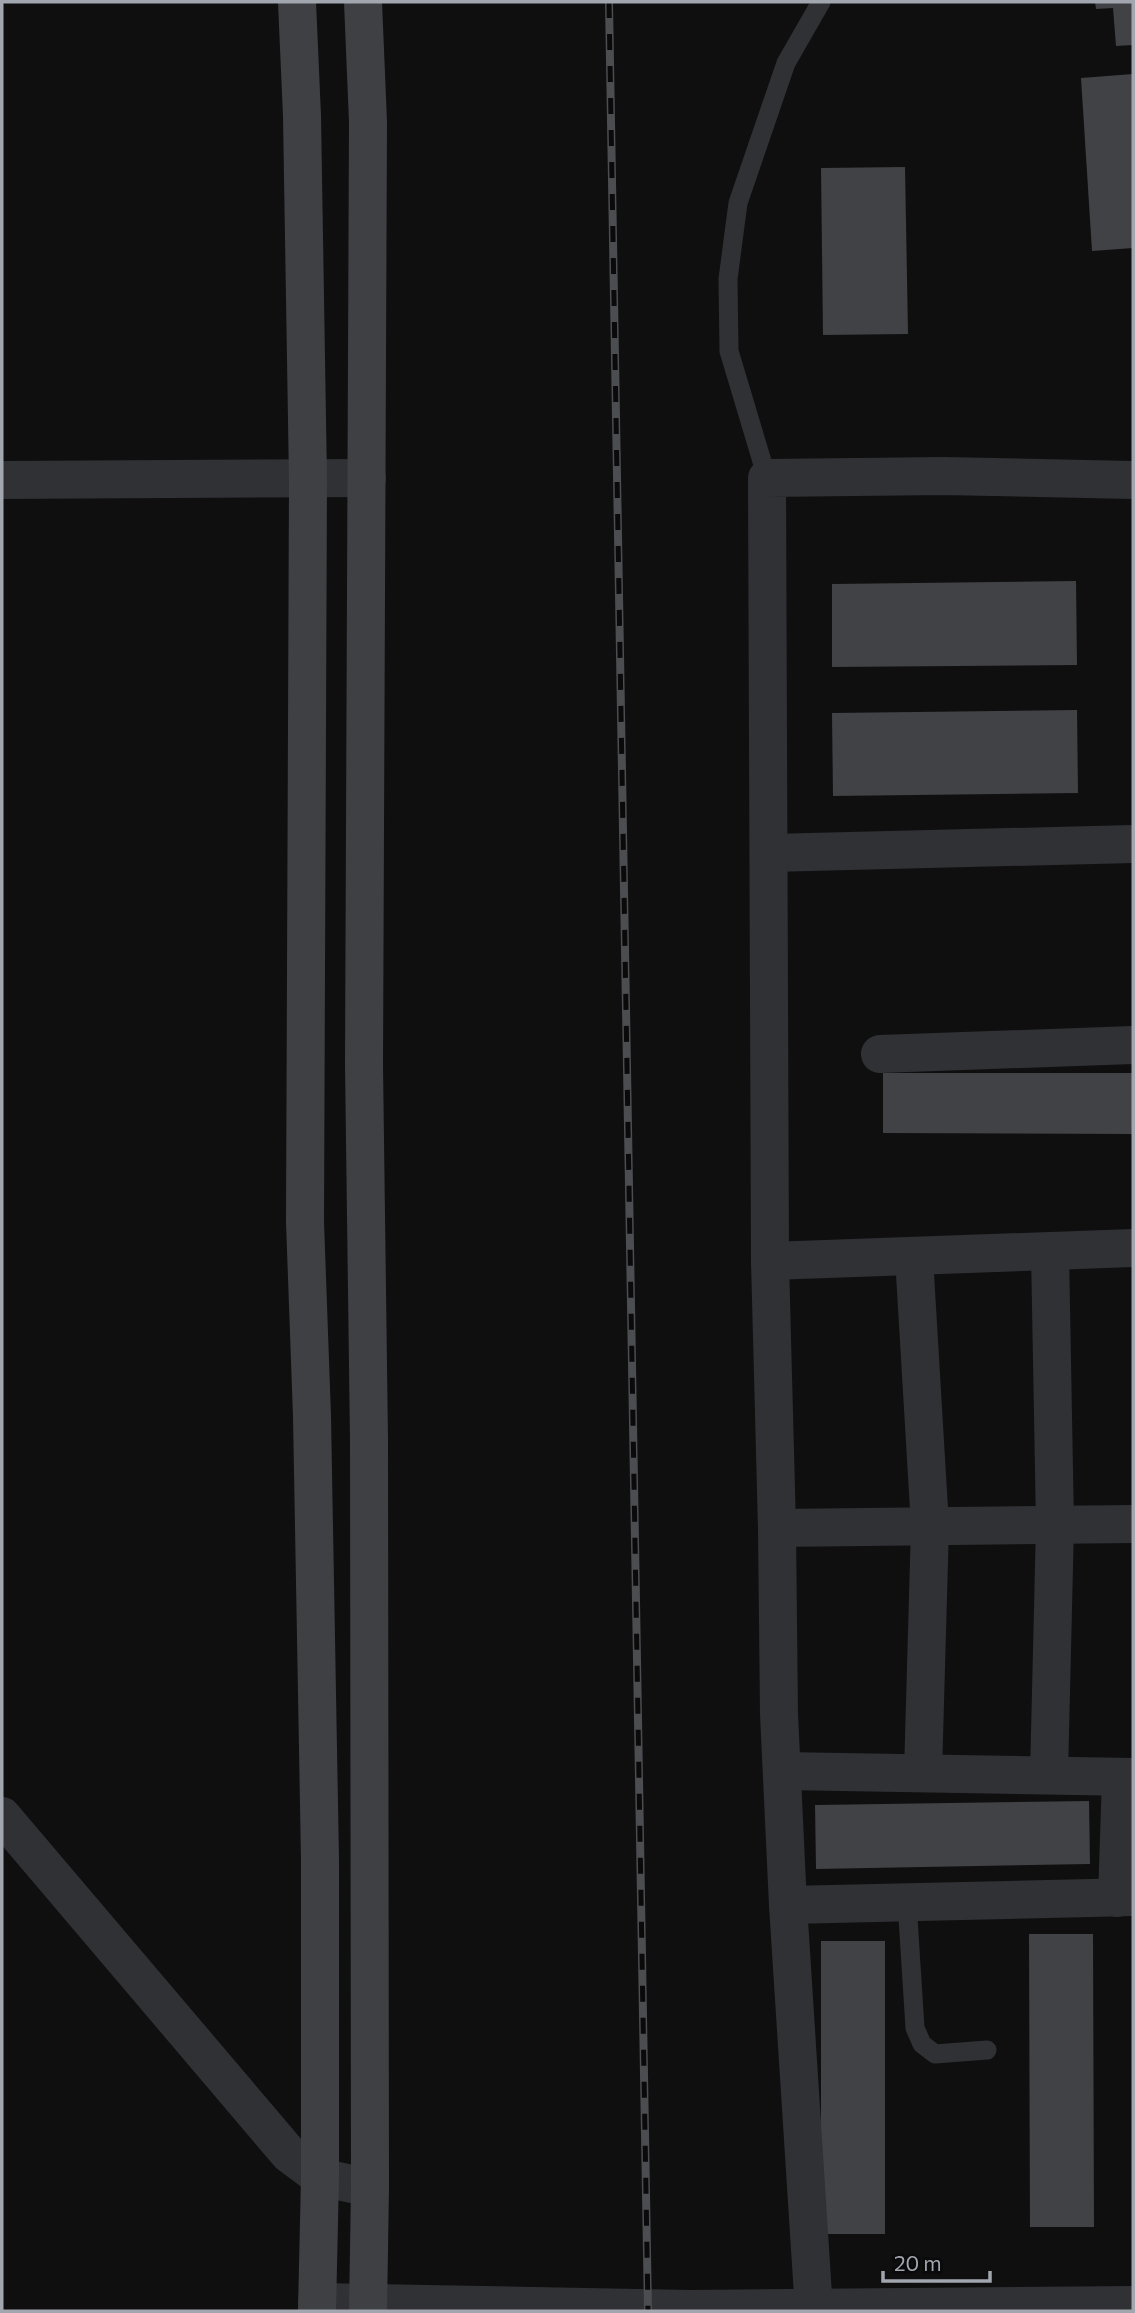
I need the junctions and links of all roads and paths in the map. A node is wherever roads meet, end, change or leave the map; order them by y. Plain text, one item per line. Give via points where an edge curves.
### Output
1 (297, 2) edge
2 (363, 2) edge
3 (821, 2) edge
4 (367, 478) junction
5 (767, 478) junction
6 (2, 480) edge
7 (307, 480) junction
8 (1133, 480) edge
9 (1133, 844) edge
10 (769, 853) junction
11 (1133, 1045) edge
12 (880, 1054) dead end
13 (1133, 1248) edge
14 (1050, 1251) junction
15 (914, 1256) junction
16 (770, 1261) junction
17 (1133, 1524) edge
18 (1055, 1525) junction
19 (930, 1526) junction
20 (777, 1528) junction
21 (782, 1771) junction
22 (923, 1773) junction
23 (1049, 1775) junction
24 (1127, 1777) edge
25 (2, 1815) edge
26 (1125, 1897) edge
27 (907, 1902) junction
28 (788, 1905) junction
29 (987, 2050) dead end
30 (320, 2177) junction
31 (370, 2188) junction
32 (1133, 2305) edge
33 (317, 2307) edge
34 (368, 2308) edge
35 (690, 2310) edge
36 (814, 2310) edge

1 - 7 main road
2 - 4 main road via 368,122
3 - 5 lane via 786,63 738,203 727,279 729,351
4 - 7 street
4 - 31 main road via 364,1065
5 - 8 street
5 - 10 street
6 - 7 street
7 - 30 main road via 305,1222 316,1588
9 - 10 street
10 - 16 street
11 - 12 street
13 - 14 street
14 - 15 street
14 - 18 street
15 - 16 street
15 - 19 street
16 - 20 street
17 - 18 street
18 - 19 street
18 - 23 street
19 - 20 street
19 - 22 street
20 - 21 street
21 - 22 street
21 - 28 street
22 - 23 street
23 - 24 street
24 - 26 street
25 - 30 street via 289,2154
26 - 27 street
27 - 28 street
27 - 29 lane via 915,2028 922,2044 935,2054
28 - 36 street
30 - 31 street
30 - 33 main road
31 - 34 main road
32 - 36 street
33 - 34 street
34 - 35 street
35 - 36 street

